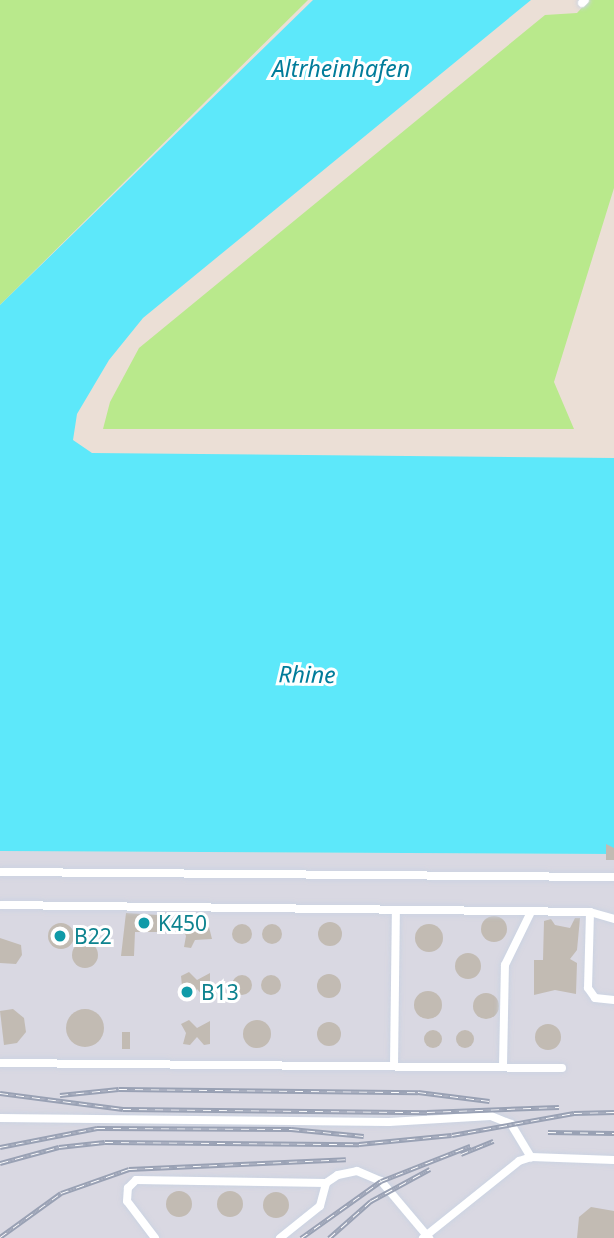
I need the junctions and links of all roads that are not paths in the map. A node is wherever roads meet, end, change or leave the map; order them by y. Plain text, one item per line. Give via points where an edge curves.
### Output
1 (0, 872) edge
2 (614, 877) edge
3 (0, 905) edge
4 (396, 910) junction
5 (531, 912) junction
6 (590, 912) junction
7 (614, 919) edge
8 (614, 1000) edge
9 (0, 1063) edge
10 (394, 1066) junction
11 (503, 1066) junction
12 (562, 1068) dead end
13 (0, 1118) edge
14 (531, 1157) junction
15 (614, 1160) edge
16 (326, 1183) junction
17 (426, 1237) edge
18 (155, 1238) edge
19 (280, 1238) edge

1 - 2 street
3 - 4 street
4 - 5 street
4 - 10 street
5 - 6 street
5 - 11 street via 505,965
6 - 7 street
6 - 8 street via 588,988 595,998
9 - 10 street
10 - 11 street
11 - 12 street
13 - 14 street via 389,1122 491,1116 511,1124
14 - 15 street
14 - 17 street via 519,1161
16 - 17 street via 357,1171 381,1181
16 - 18 street via 136,1180 128,1188 127,1201
16 - 19 street via 320,1206

